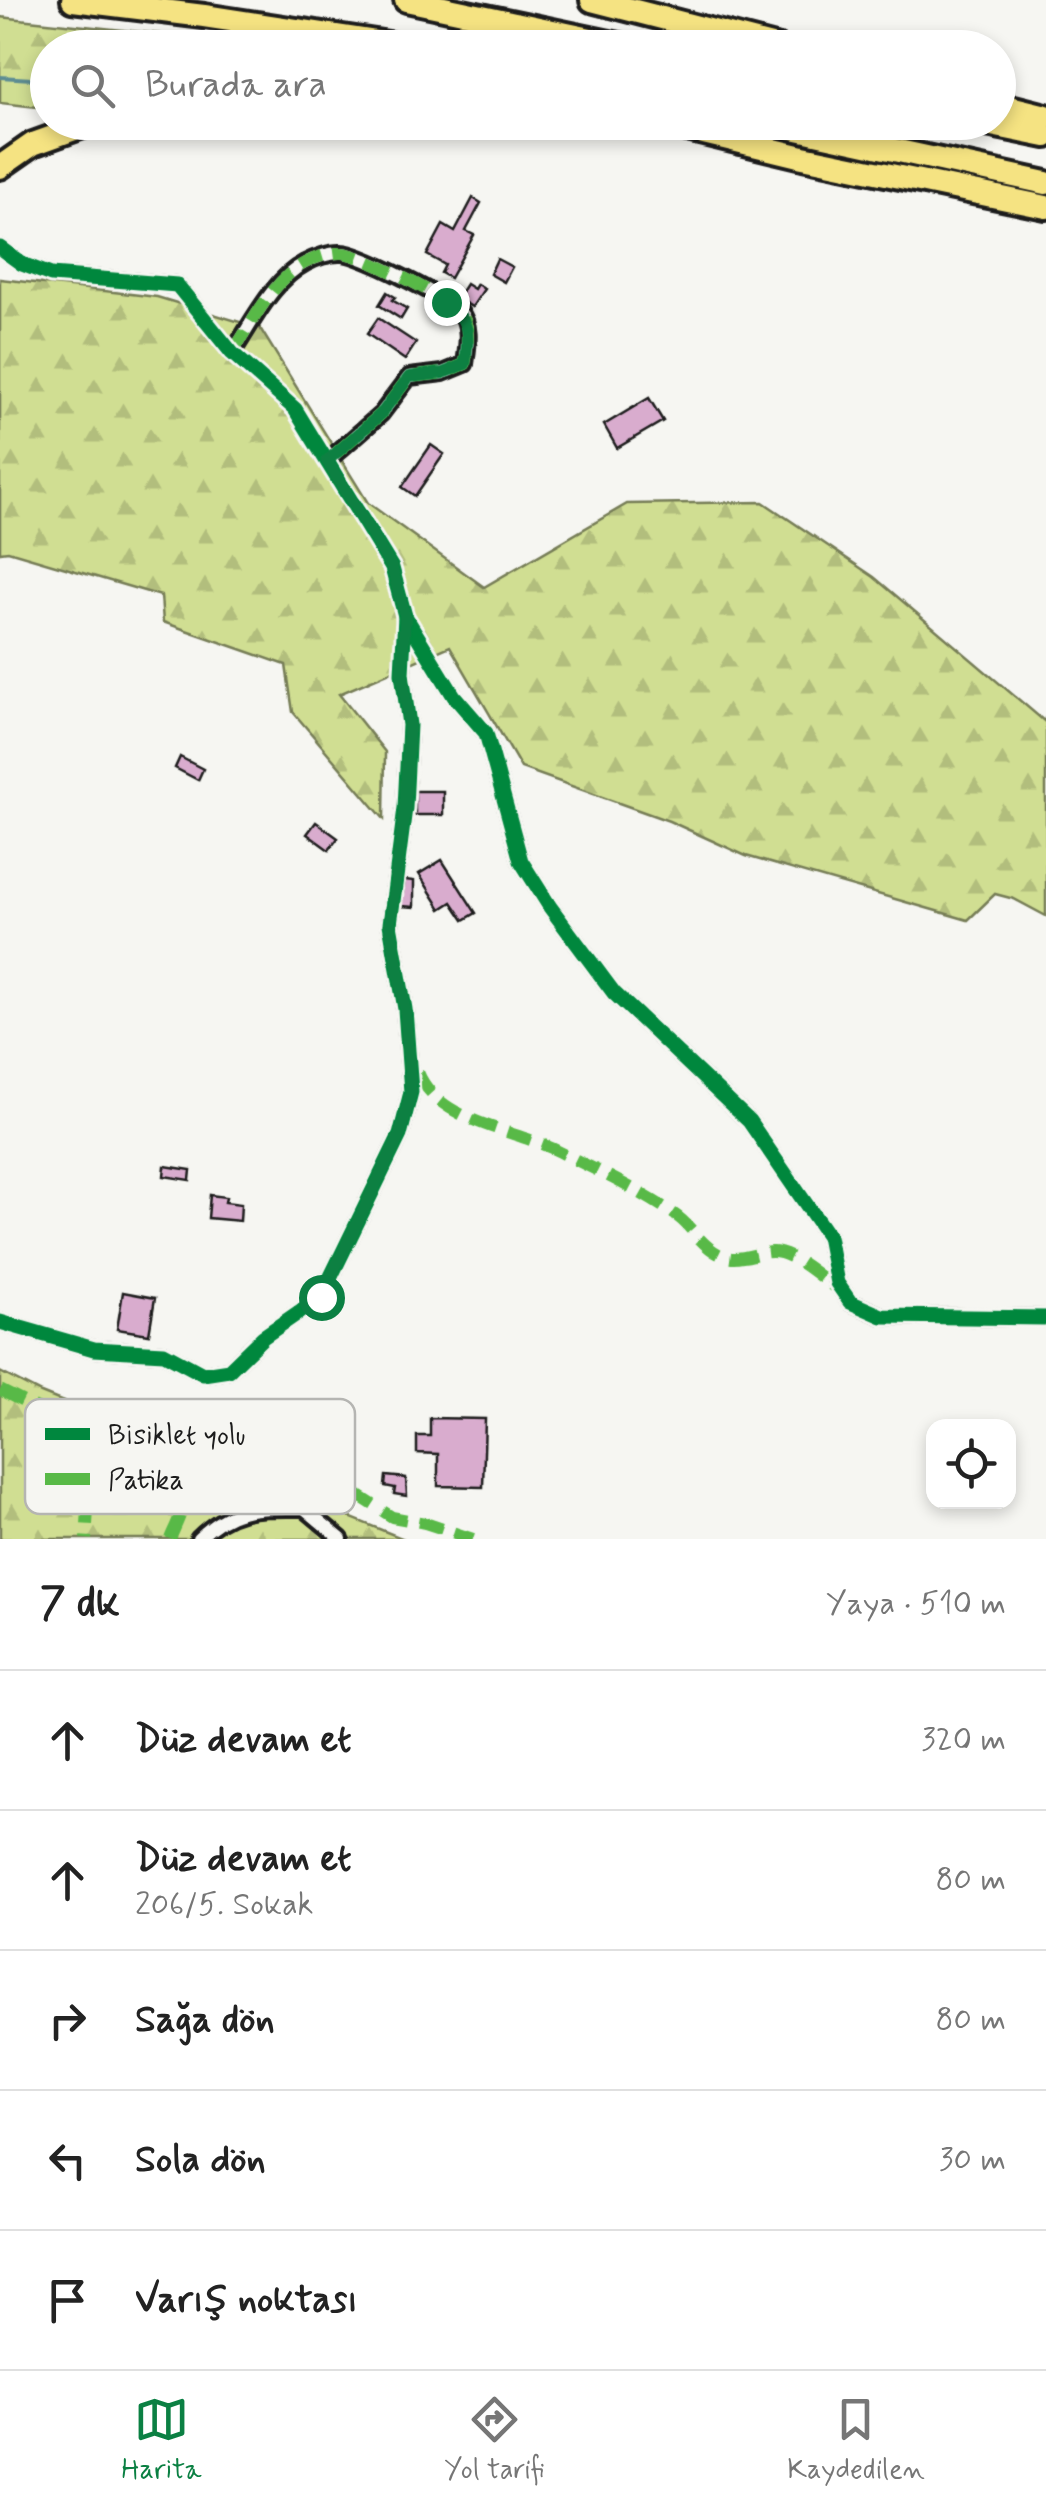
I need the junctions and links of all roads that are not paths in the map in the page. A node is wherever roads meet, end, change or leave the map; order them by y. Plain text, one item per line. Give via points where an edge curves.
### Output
1 (73, 0) edge
2 (406, 0) edge
3 (592, 0) edge
4 (287, 30) edge
5 (548, 30) edge
6 (710, 30) edge
7 (1016, 108) edge
8 (1046, 116) edge
9 (1016, 130) edge
10 (1046, 136) edge
11 (44, 140) edge
12 (731, 140) edge
13 (847, 140) edge
14 (0, 167) edge
15 (1046, 183) edge
16 (1046, 207) edge
17 (0, 248) edge
18 (232, 353) junction
19 (327, 461) junction
20 (405, 616) junction
21 (1046, 1318) edge
22 (0, 1322) edge
23 (234, 1514) edge
24 (311, 1514) edge
25 (198, 1539) edge
26 (340, 1539) edge

1 - 4 highway
2 - 5 highway
3 - 6 highway
7 - 8 highway
9 - 10 highway
11 - 14 highway
12 - 16 highway
13 - 15 highway
17 - 18 street via 51,275 178,286
18 - 19 street via 295,409
18 - 19 street via 278,285 304,264 338,252 358,255 460,312 467,325 465,364 409,377 381,414
19 - 20 street via 392,568
20 - 21 street via 454,696 486,732 522,861 550,907 614,993 750,1121 828,1236 837,1283 850,1302 882,1316
20 - 22 street via 405,808 390,924 411,1092 400,1135 321,1297 229,1370 203,1374 164,1354 94,1348
23 - 25 street via 218,1519
24 - 26 street

